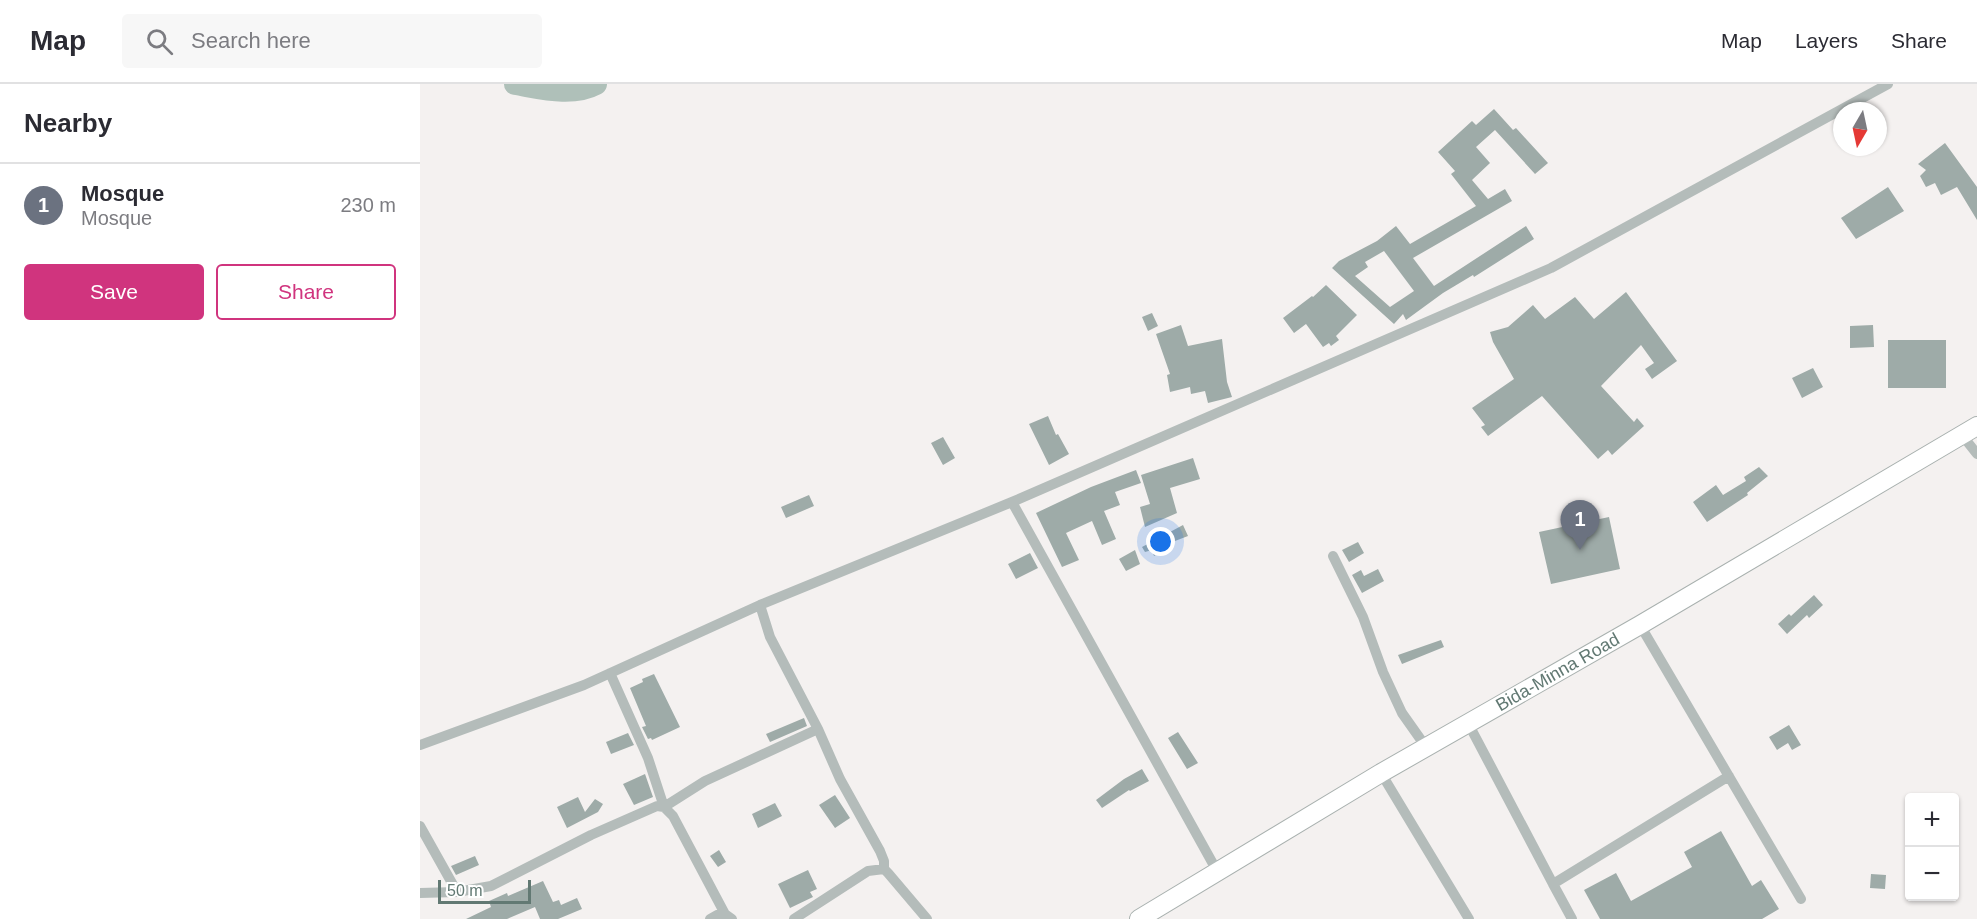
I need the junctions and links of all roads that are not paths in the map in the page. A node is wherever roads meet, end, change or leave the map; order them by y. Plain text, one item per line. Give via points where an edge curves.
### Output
1 (1888, 84) edge
2 (1970, 430) edge
3 (1977, 454) edge
4 (1012, 502) junction
5 (1333, 556) dead end
6 (760, 605) junction
7 (1640, 625) junction
8 (610, 673) junction
9 (1468, 723) junction
10 (818, 729) junction
11 (420, 745) edge
12 (1426, 747) junction
13 (1381, 773) junction
14 (1729, 776) junction
15 (664, 807) junction
16 (420, 826) edge
17 (884, 869) junction
18 (1217, 871) junction
19 (1553, 884) junction
20 (457, 892) junction
21 (420, 893) edge
22 (1801, 899) dead end
23 (729, 917) edge
24 (710, 919) edge
25 (794, 919) edge
26 (927, 919) edge
27 (1139, 919) edge
28 (1469, 919) edge
29 (1572, 919) edge

1 - 4 street via 1551,267
2 - 3 street
2 - 7 main road, Bida-Minna Road
4 - 6 street
4 - 18 street
5 - 12 street via 1364,617 1402,713
6 - 8 street
6 - 10 street via 770,637
7 - 9 main road, Bida-Minna Road
7 - 14 street
8 - 11 street
8 - 15 street via 648,758
9 - 12 main road, Bida-Minna Road
9 - 19 street
10 - 15 street via 705,781
10 - 17 street via 840,779 880,851
12 - 13 main road, Bida-Minna Road
13 - 18 main road, Bida-Minna Road
13 - 28 street
14 - 19 street
14 - 22 street
15 - 20 street via 648,808 491,886
15 - 23 street via 674,816
16 - 20 street
17 - 25 street via 867,870
17 - 26 street
18 - 27 main road, Bida-Minna Road
19 - 29 street
20 - 21 street
23 - 24 street via 717,915

